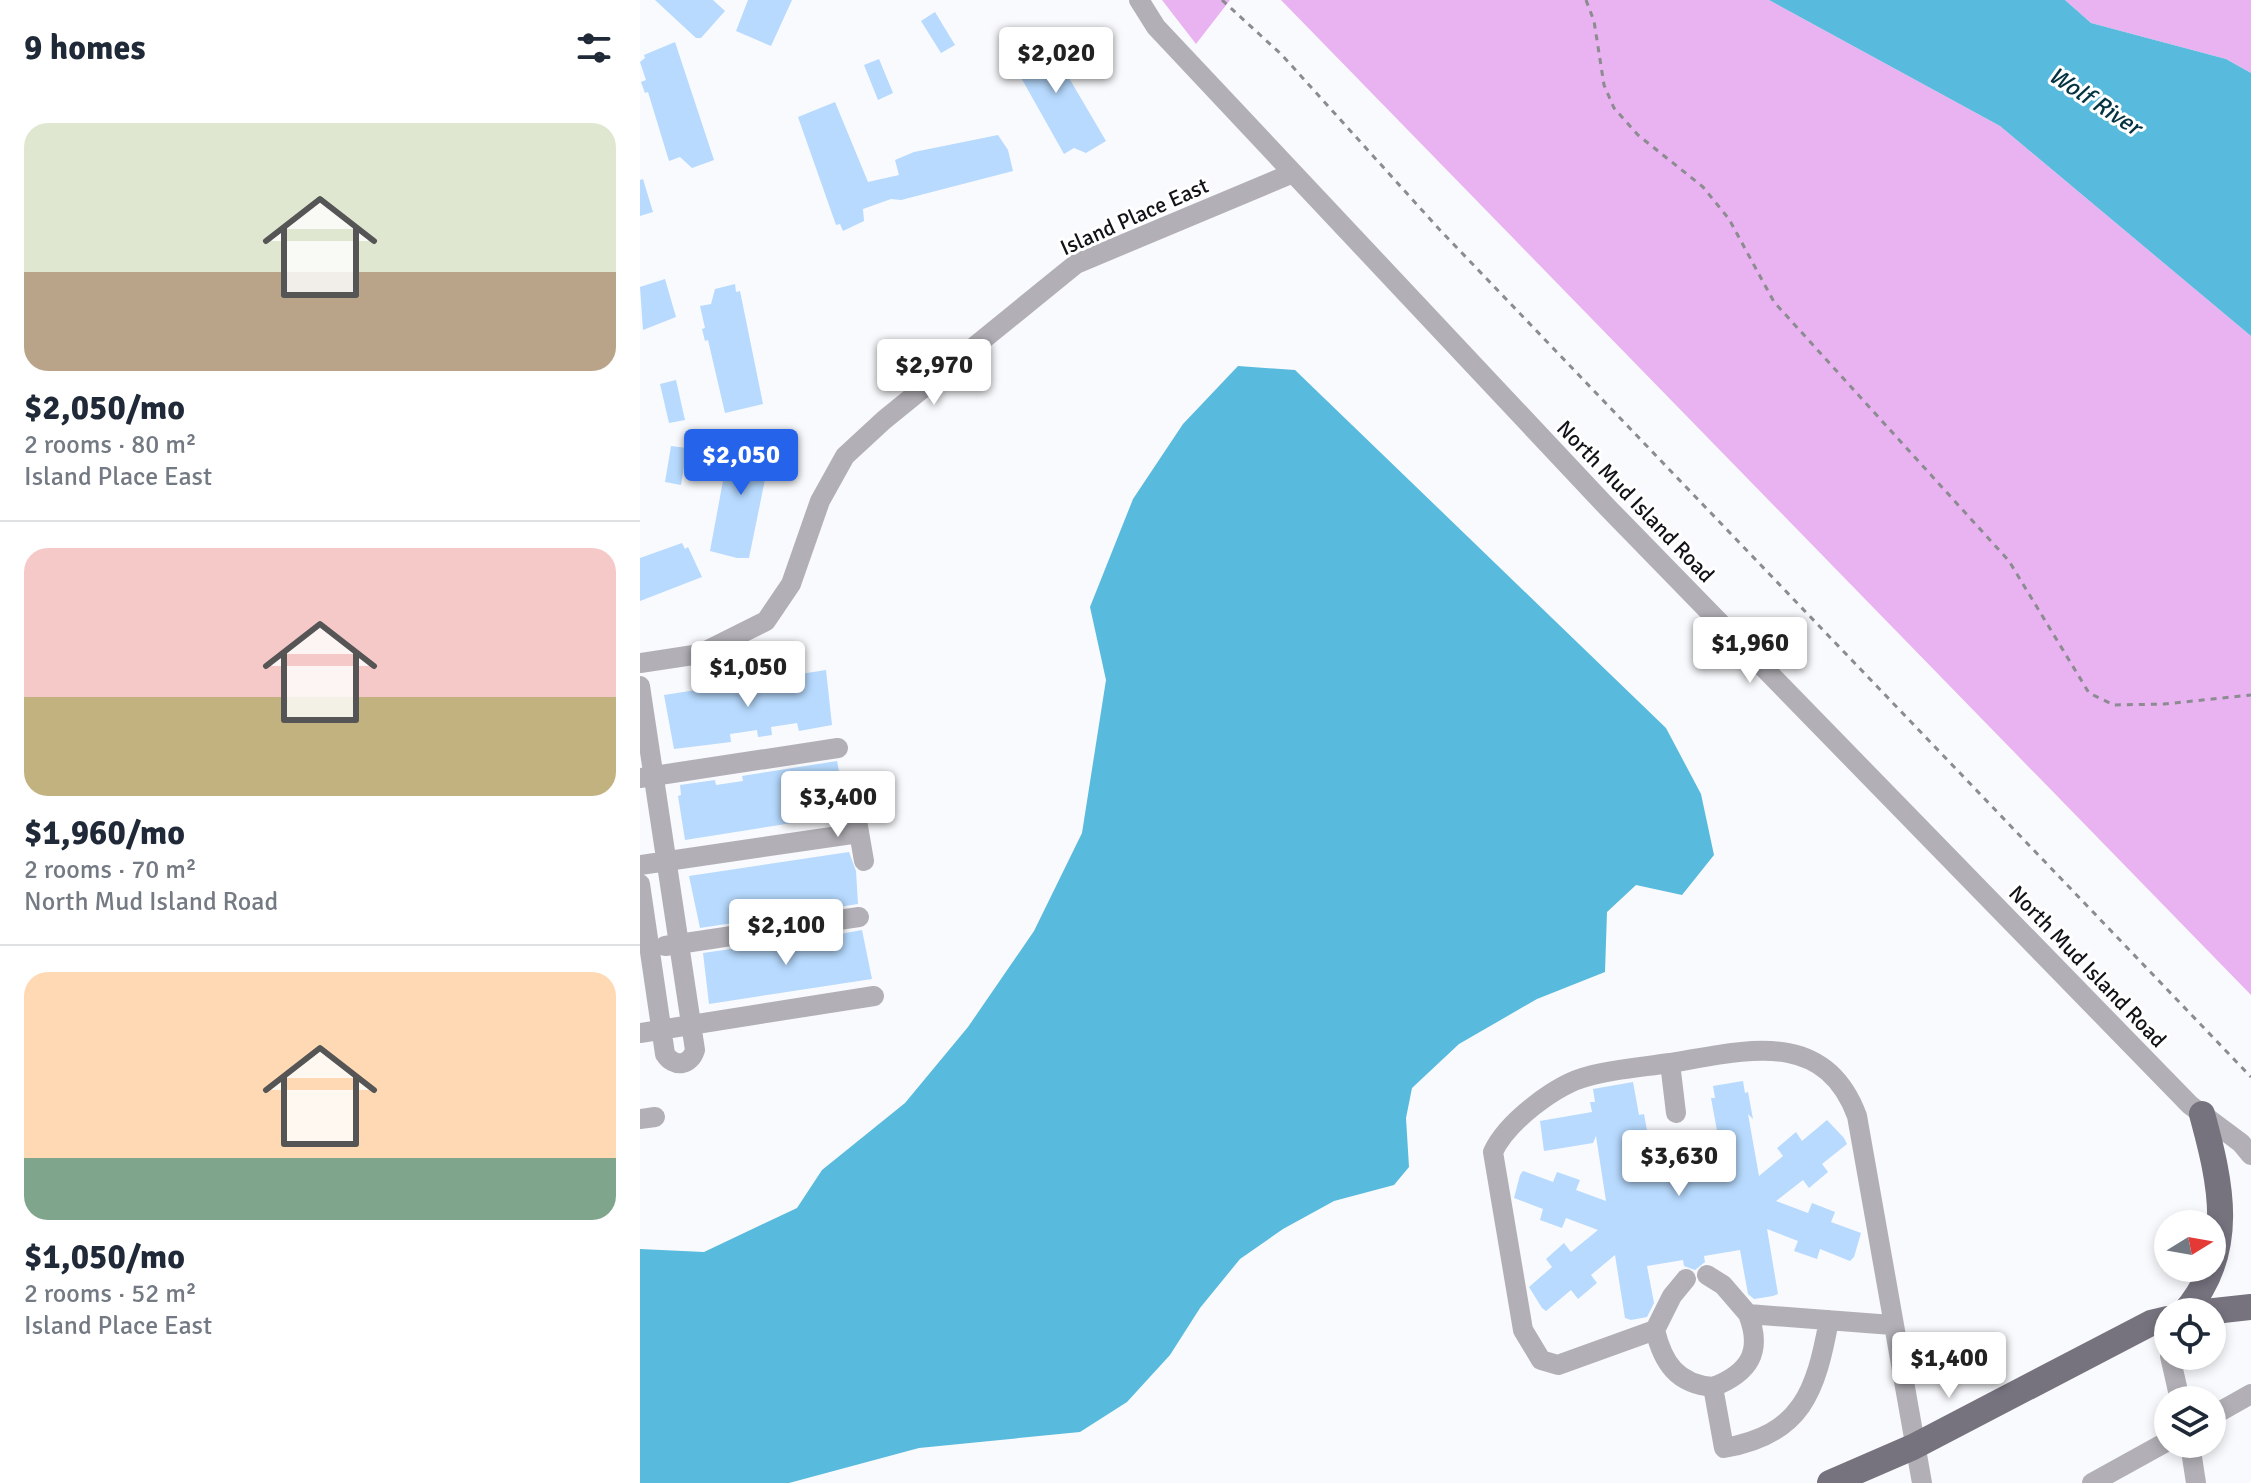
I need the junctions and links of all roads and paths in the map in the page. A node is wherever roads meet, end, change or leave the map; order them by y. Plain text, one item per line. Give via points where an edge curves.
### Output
1 (1139, 0) edge
2 (1222, 0) edge
3 (1586, 0) edge
4 (1293, 173) junction
5 (640, 663) edge
6 (640, 686) edge
7 (2251, 695) edge
8 (838, 748) dead end
9 (647, 777) edge
10 (855, 809) dead end
11 (859, 833) junction
12 (864, 861) dead end
13 (666, 862) junction
14 (640, 865) edge
15 (640, 884) edge
16 (859, 917) dead end
17 (678, 944) junction
18 (645, 949) edge
19 (874, 996) dead end
20 (691, 1026) junction
21 (661, 1030) junction
22 (640, 1033) edge
23 (1670, 1063) junction
24 (2251, 1077) edge
25 (1676, 1113) dead end
26 (2202, 1114) junction
27 (2251, 1155) edge
28 (1707, 1275) dead end
29 (1686, 1279) dead end
30 (2197, 1298) edge
31 (2251, 1307) edge
32 (2226, 1310) edge
33 (1748, 1314) junction
34 (1829, 1320) junction
35 (2154, 1324) edge
36 (1892, 1325) junction
37 (1655, 1330) junction
38 (1713, 1387) junction
39 (2251, 1394) edge
40 (2226, 1408) edge
41 (1913, 1447) junction
42 (2154, 1449) edge
43 (2192, 1458) edge
44 (1830, 1483) edge
45 (1922, 1483) edge
46 (2092, 1483) edge
47 (2196, 1483) edge

1 - 4 street, North Mud Island Road via 1156,27
2 - 24 path via 1282,55 1450,240
3 - 7 path via 1614,108 1638,135 1703,187 1729,219 1774,302 2009,561 2089,693 2114,705
4 - 5 street, Island Place East via 1076,264 845,456 820,501 791,584 766,621 700,654
4 - 26 street, North Mud Island Road via 1608,508
6 - 9 street
8 - 9 street
9 - 13 street
10 - 11 street
11 - 12 street
11 - 13 street
13 - 14 street
13 - 17 street
15 - 18 street
16 - 17 street
17 - 18 street
17 - 20 street
18 - 21 street
19 - 20 street
20 - 21 street
20 - 21 street via 695,1050 682,1064 665,1054
21 - 22 street
23 - 25 street
23 - 36 street via 1755,1049 1776,1051 1803,1055 1838,1079 1857,1116
23 - 37 street via 1575,1081 1518,1118 1493,1152 1523,1330 1541,1360 1558,1365
26 - 27 street, North Mud Island Road
26 - 30 main road via 2222,1195 2219,1235
28 - 33 street
29 - 37 street
31 - 32 main road
33 - 34 street
33 - 38 street via 1755,1339 1749,1361 1741,1374
34 - 36 street
34 - 38 street via 1819,1374 1804,1403 1784,1426 1764,1438 1724,1448
35 - 41 main road
36 - 41 street
37 - 38 street via 1664,1359 1678,1376
39 - 40 street
41 - 44 main road
41 - 45 street
42 - 46 street
43 - 47 street

